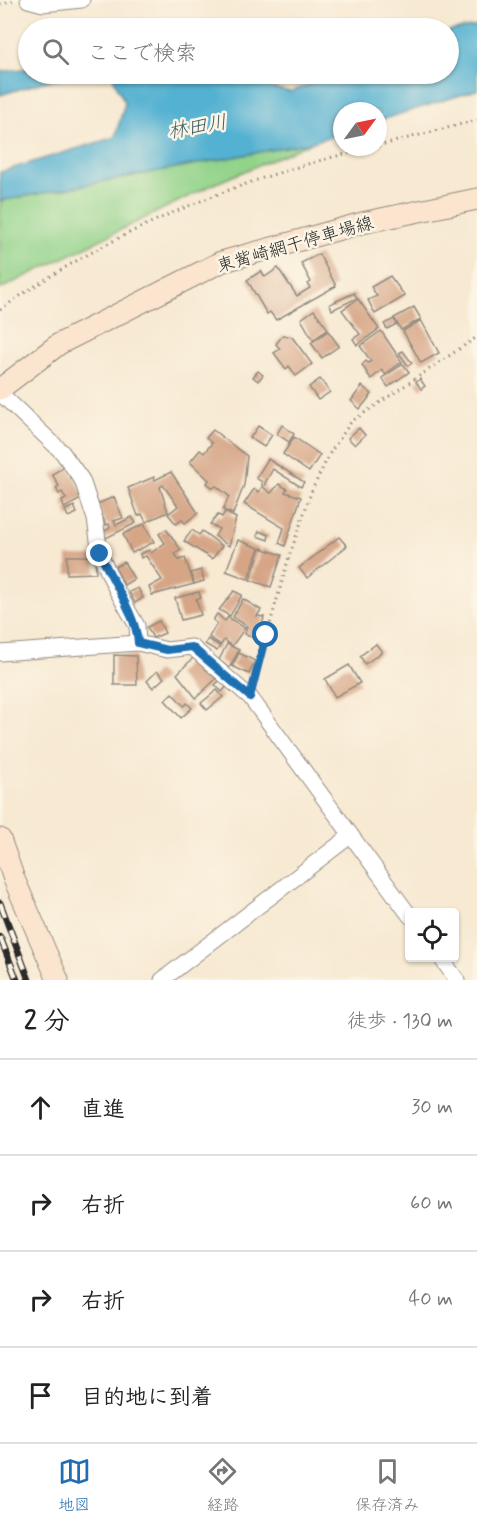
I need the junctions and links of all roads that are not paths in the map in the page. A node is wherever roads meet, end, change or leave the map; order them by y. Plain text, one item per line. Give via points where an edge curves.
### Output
1 (28, 0) edge
2 (82, 0) edge
3 (477, 199) edge
4 (0, 391) edge
5 (138, 643) junction
6 (0, 653) edge
7 (350, 836) junction
8 (0, 839) edge
9 (405, 909) edge
10 (445, 962) edge
11 (58, 980) edge
12 (162, 980) edge
13 (458, 980) edge

1 - 2 street via 43,4
3 - 4 main road, 東觜崎網干停車場線 via 362,223 222,262 59,344
4 - 5 street via 62,452 82,480 95,519 100,554 137,626
5 - 6 street
5 - 7 street via 167,650 192,647 250,697
7 - 9 street
7 - 12 street
8 - 11 main road
10 - 13 street

